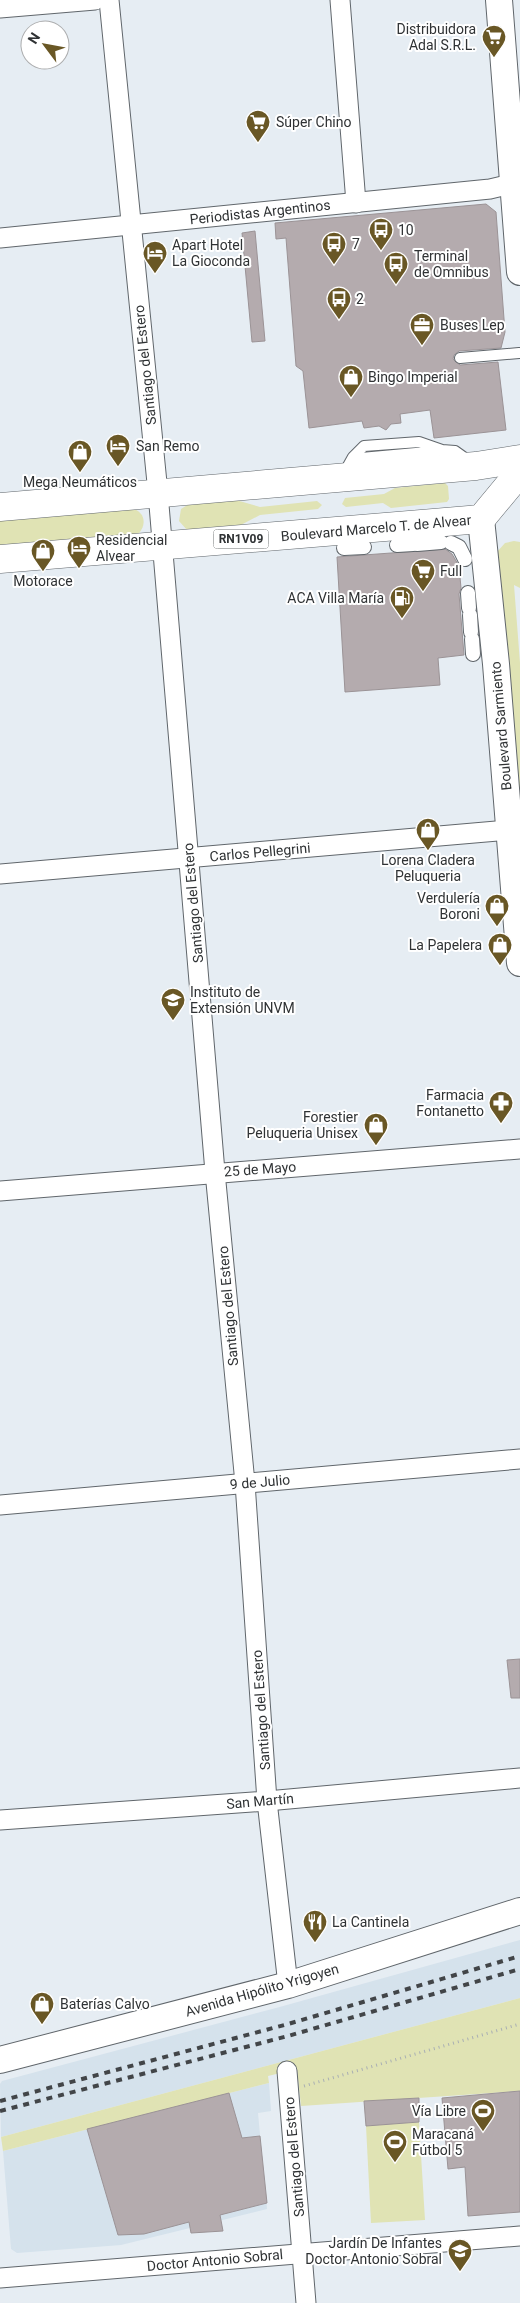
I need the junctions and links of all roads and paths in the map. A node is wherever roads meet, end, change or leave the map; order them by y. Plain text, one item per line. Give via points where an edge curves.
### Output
1 (95, 0) edge
2 (109, 0) edge
3 (340, 0) edge
4 (499, 0) edge
5 (0, 8) edge
6 (516, 183) edge
7 (356, 203) junction
8 (131, 226) junction
9 (0, 238) edge
10 (520, 272) edge
11 (519, 353) edge
12 (460, 358) dead end
13 (520, 459) edge
14 (520, 472) edge
15 (158, 493) junction
16 (0, 507) edge
17 (481, 519) junction
18 (397, 545) dead end
19 (162, 546) junction
20 (364, 547) dead end
21 (344, 548) dead end
22 (0, 559) edge
23 (465, 559) dead end
24 (468, 593) dead end
25 (473, 654) dead end
26 (515, 829) edge
27 (189, 859) junction
28 (0, 874) edge
29 (520, 963) edge
30 (520, 1149) edge
31 (215, 1172) junction
32 (0, 1191) edge
33 (520, 1460) edge
34 (245, 1483) junction
35 (0, 1505) edge
36 (520, 1778) edge
37 (267, 1801) junction
38 (0, 1820) edge
39 (520, 1911) edge
40 (288, 1986) junction
41 (520, 2024) edge
42 (0, 2060) edge
43 (287, 2071) dead end
44 (289, 2090) junction
45 (520, 2236) edge
46 (302, 2253) junction
47 (0, 2278) edge
48 (306, 2303) edge

1 - 5 street
2 - 8 street, Santiago del Estero
3 - 7 street
4 - 6 main road
6 - 7 street, Periodistas Argentinos via 490,189
6 - 10 main road
7 - 8 street, Periodistas Argentinos
8 - 9 street, Periodistas Argentinos
8 - 15 street, Santiago del Estero
11 - 12 lane
13 - 15 main road via 476,466 427,458 342,477
14 - 17 main road, Boulevard Marcelo T. de Alvear
15 - 16 main road
15 - 19 street, Santiago del Estero
17 - 19 main road, Boulevard Marcelo T. de Alvear / RN1V09
17 - 26 main road, Boulevard Sarmiento
18 - 23 street via 446,542 459,548
19 - 22 main road, Boulevard Marcelo T. de Alvear / RN1V09
19 - 27 street, Santiago del Estero
20 - 21 street
24 - 25 street
26 - 27 street, Carlos Pellegrini
26 - 29 main road, Boulevard Sarmiento
27 - 28 street, Carlos Pellegrini
27 - 31 street, Santiago del Estero
30 - 31 street, 25 de Mayo
31 - 32 street, 25 de Mayo
31 - 34 street, Santiago del Estero
33 - 34 street, 9 de Julio
34 - 35 street, 9 de Julio
34 - 37 street, Santiago del Estero
36 - 37 street, San Martín
37 - 38 street, San Martín
37 - 40 street, Santiago del Estero
39 - 40 main road, Avenida Hipólito Yrigoyen
40 - 42 main road, Avenida Hipólito Yrigoyen
41 - 44 path
43 - 44 street, Santiago del Estero
44 - 46 street, Santiago del Estero
45 - 46 street, Doctor Antonio Sobral
46 - 47 street, Doctor Antonio Sobral
46 - 48 street, Santiago del Estero

